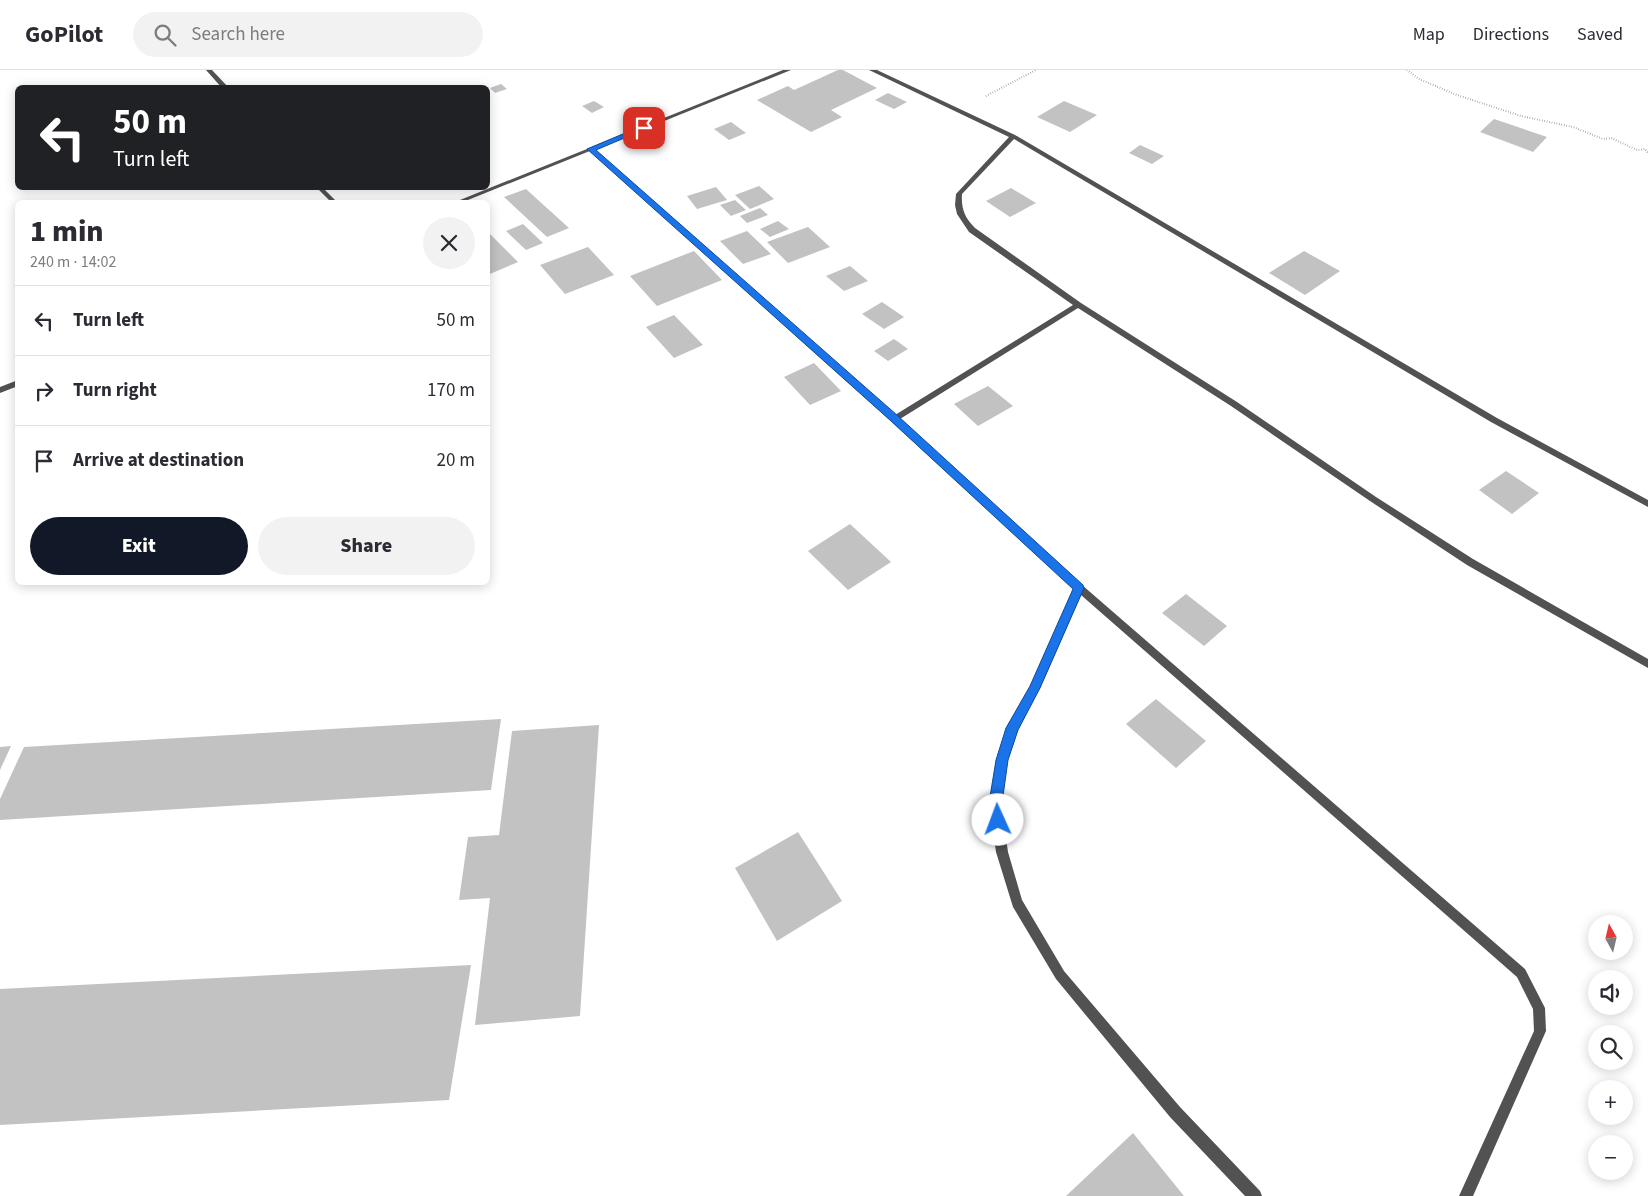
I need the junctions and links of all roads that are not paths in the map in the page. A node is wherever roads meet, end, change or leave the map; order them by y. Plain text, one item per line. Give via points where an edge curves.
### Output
1 (209, 70) edge
2 (788, 70) edge
3 (872, 70) edge
4 (223, 85) edge
5 (1013, 136) junction
6 (591, 149) junction
7 (490, 189) edge
8 (322, 190) edge
9 (488, 190) edge
10 (332, 200) edge
11 (463, 200) edge
12 (1078, 305) junction
13 (15, 384) edge
14 (0, 390) edge
15 (894, 419) junction
16 (1648, 504) edge
17 (1079, 588) junction
18 (1648, 664) edge
19 (1255, 1196) edge
20 (1466, 1196) edge

1 - 4 street
2 - 6 street
3 - 5 street
5 - 12 street via 959,194 960,216 972,230
5 - 16 street via 1494,420
6 - 7 street
6 - 15 street
8 - 10 street
9 - 11 street
12 - 15 street
12 - 18 street via 1234,404 1470,562
13 - 14 street
15 - 17 street
17 - 19 street via 1034,688 1012,728 1002,760 995,803 1002,852 1017,903 1060,976 1174,1112
17 - 20 street via 1521,973 1539,1008 1540,1031

